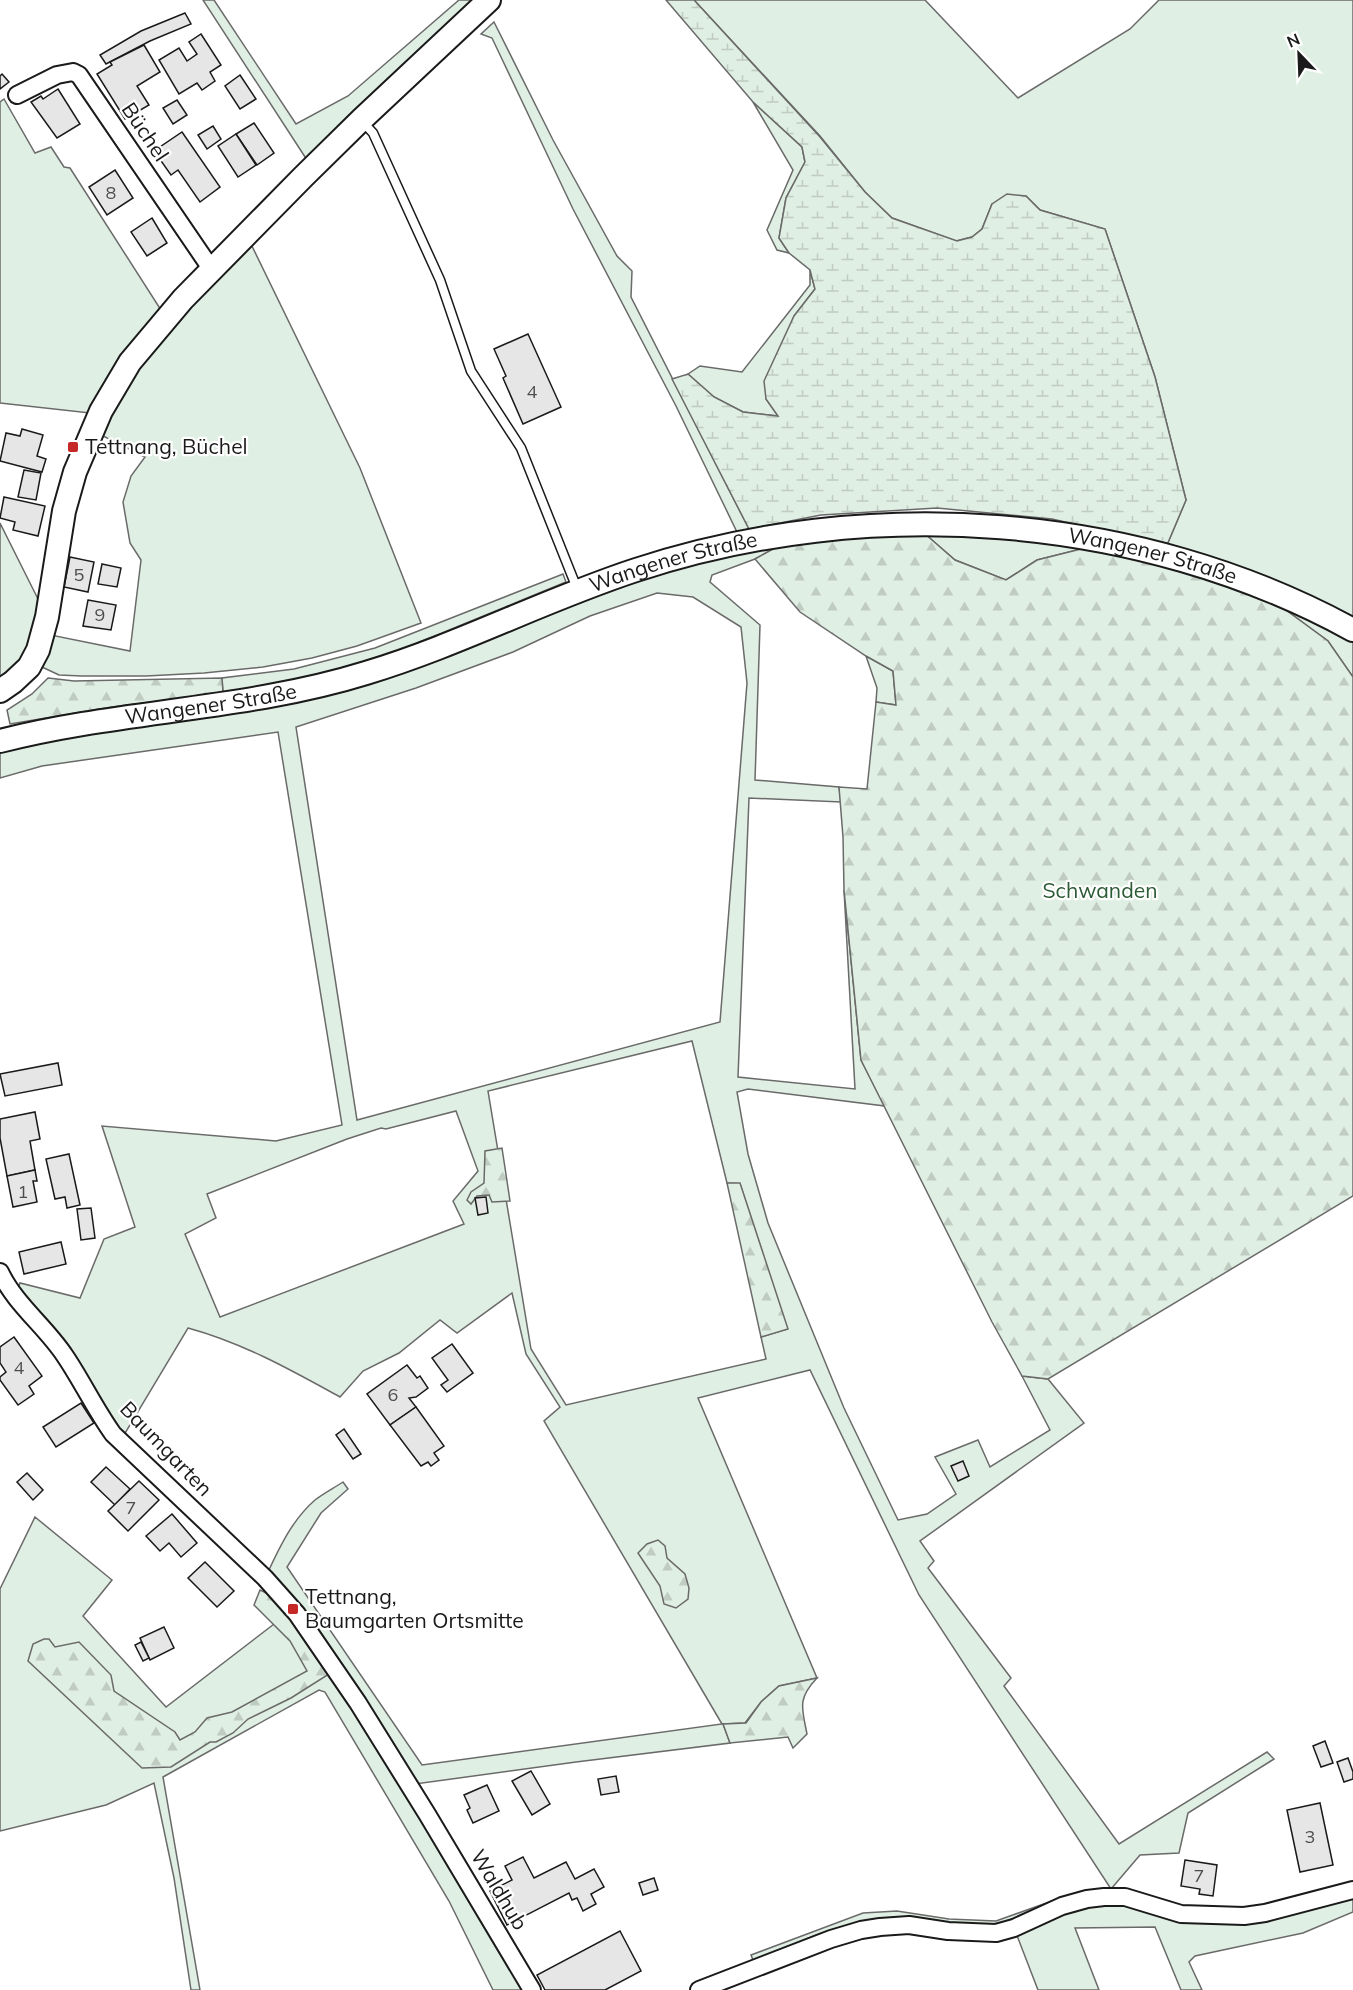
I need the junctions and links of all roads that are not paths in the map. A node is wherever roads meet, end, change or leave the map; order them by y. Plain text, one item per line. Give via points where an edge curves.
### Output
1 (484, 2) edge
2 (17, 95) dead end
3 (361, 120) junction
4 (212, 270) junction
5 (578, 591) junction
6 (1353, 630) edge
7 (0, 690) edge
8 (0, 741) edge
9 (0, 1272) edge
10 (427, 1814) joint
11 (1353, 1890) edge
12 (532, 1990) edge
13 (699, 1990) edge

1 - 3 main road
2 - 4 street, Büchel via 57,75 79,75
3 - 4 main road
3 - 5 lane via 373,133 441,280 471,371 521,448
4 - 7 main road via 147,340 101,411 64,511 38,650 29,667
5 - 6 main road, Wangener Straße via 679,557 766,537 837,528 954,524 1064,534 1192,564 1272,592
5 - 8 main road, Wangener Straße via 420,655 305,691 64,726
9 - 10 street, Baumgarten via 65,1355 113,1434 265,1578 297,1614
10 - 12 street, Waldhub
11 - 13 street via 1244,1916 1181,1914 1125,1897 1086,1899 996,1933 880,1926

